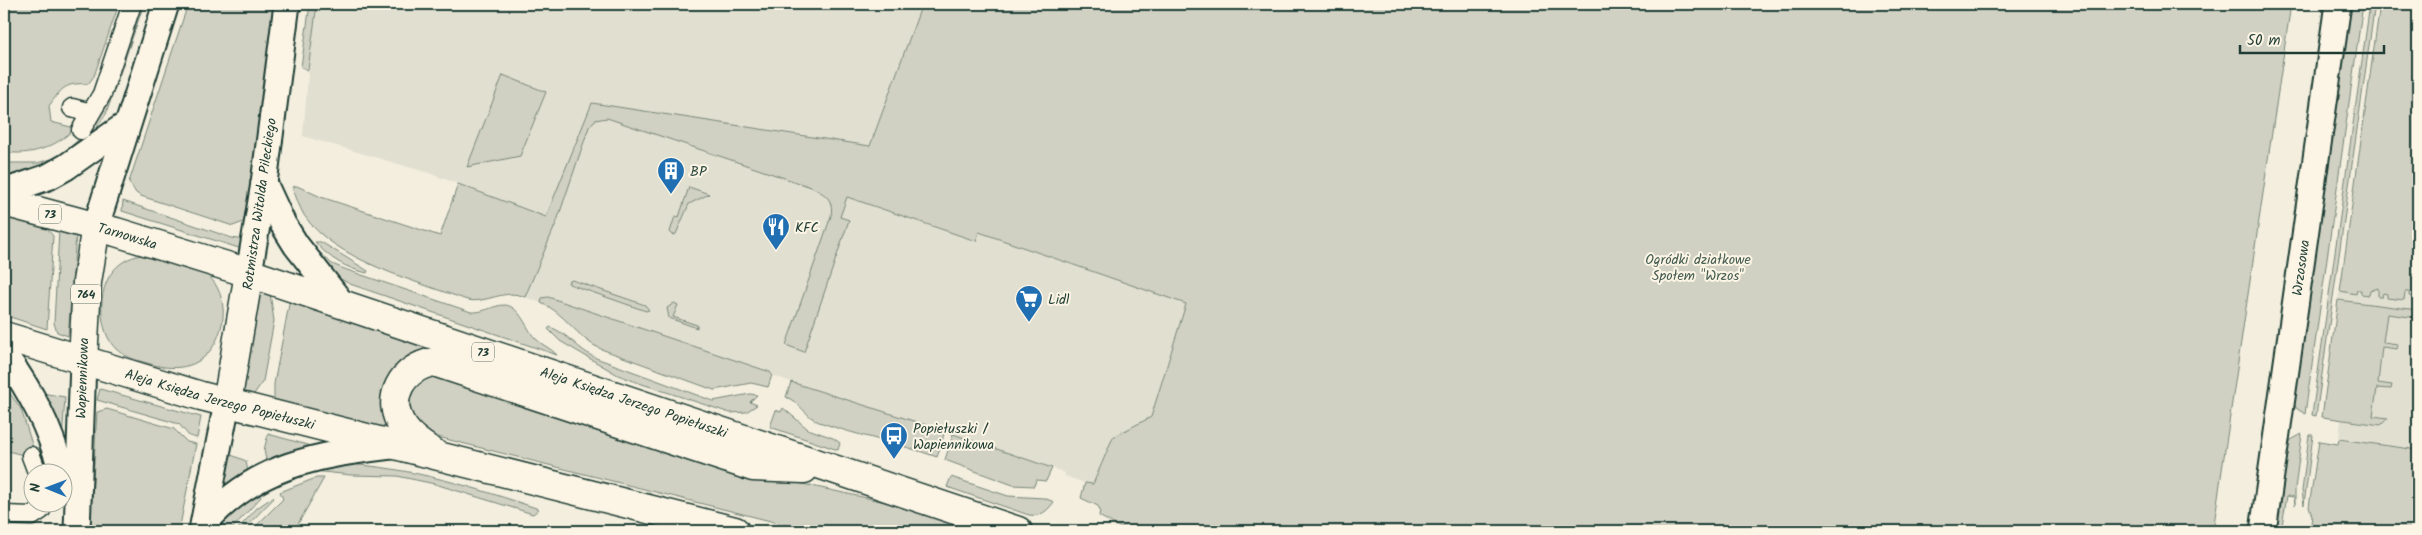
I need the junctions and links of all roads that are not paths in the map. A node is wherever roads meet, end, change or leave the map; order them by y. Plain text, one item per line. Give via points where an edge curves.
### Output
1 (132, 4) edge
2 (166, 4) edge
3 (287, 4) edge
4 (2338, 4) edge
5 (72, 108) dead end
6 (91, 113) junction
7 (127, 124) junction
8 (81, 130) dead end
9 (264, 183) junction
10 (4, 192) edge
11 (4, 202) edge
12 (96, 226) junction
13 (249, 273) junction
14 (343, 305) junction
15 (4, 336) edge
16 (4, 354) edge
17 (83, 362) junction
18 (227, 403) junction
19 (391, 446) junction
20 (31, 456) dead end
21 (440, 458) junction
22 (33, 462) edge
23 (58, 462) edge
24 (833, 469) junction
25 (38, 512) edge
26 (71, 512) edge
27 (4, 515) edge
28 (203, 528) edge
29 (76, 531) edge
30 (735, 531) edge
31 (1018, 531) edge
32 (2263, 531) edge

1 - 6 street via 102,94
2 - 7 main road, 764
3 - 9 main road, Rotmistrza Witolda Pileckiego
4 - 32 main road, Wrzosowa
5 - 6 street
6 - 8 street
7 - 10 main road via 48,177
7 - 12 main road, 764
9 - 13 main road, Rotmistrza Witolda Pileckiego
9 - 14 main road via 296,245
11 - 12 main road, Tarnowska / 73
12 - 13 main road, Tarnowska / 73
12 - 17 main road, Wapiennikowa / 764 via 87,282
13 - 14 main road, Aleja Księdza Jerzego Popiełuszki / 73
13 - 18 main road, Rotmistrza Witolda Pileckiego
14 - 24 main road, Aleja Księdza Jerzego Popiełuszki / 73
15 - 17 main road
16 - 23 main road via 29,390
17 - 18 main road, Aleja Księdza Jerzego Popiełuszki
17 - 29 main road, Wapiennikowa
18 - 19 main road, Aleja Księdza Jerzego Popiełuszki
18 - 28 main road
19 - 21 main road, Aleja Księdza Jerzego Popiełuszki
19 - 28 main road via 333,453 263,476 229,498
20 - 22 street
21 - 24 main road via 410,435 399,420 396,408 399,385 405,376 413,368 434,362 752,467
21 - 30 main road, Aleja Księdza Jerzego Popiełuszki
24 - 31 main road, Aleja Księdza Jerzego Popiełuszki / 73
25 - 27 street via 32,516
26 - 29 main road

